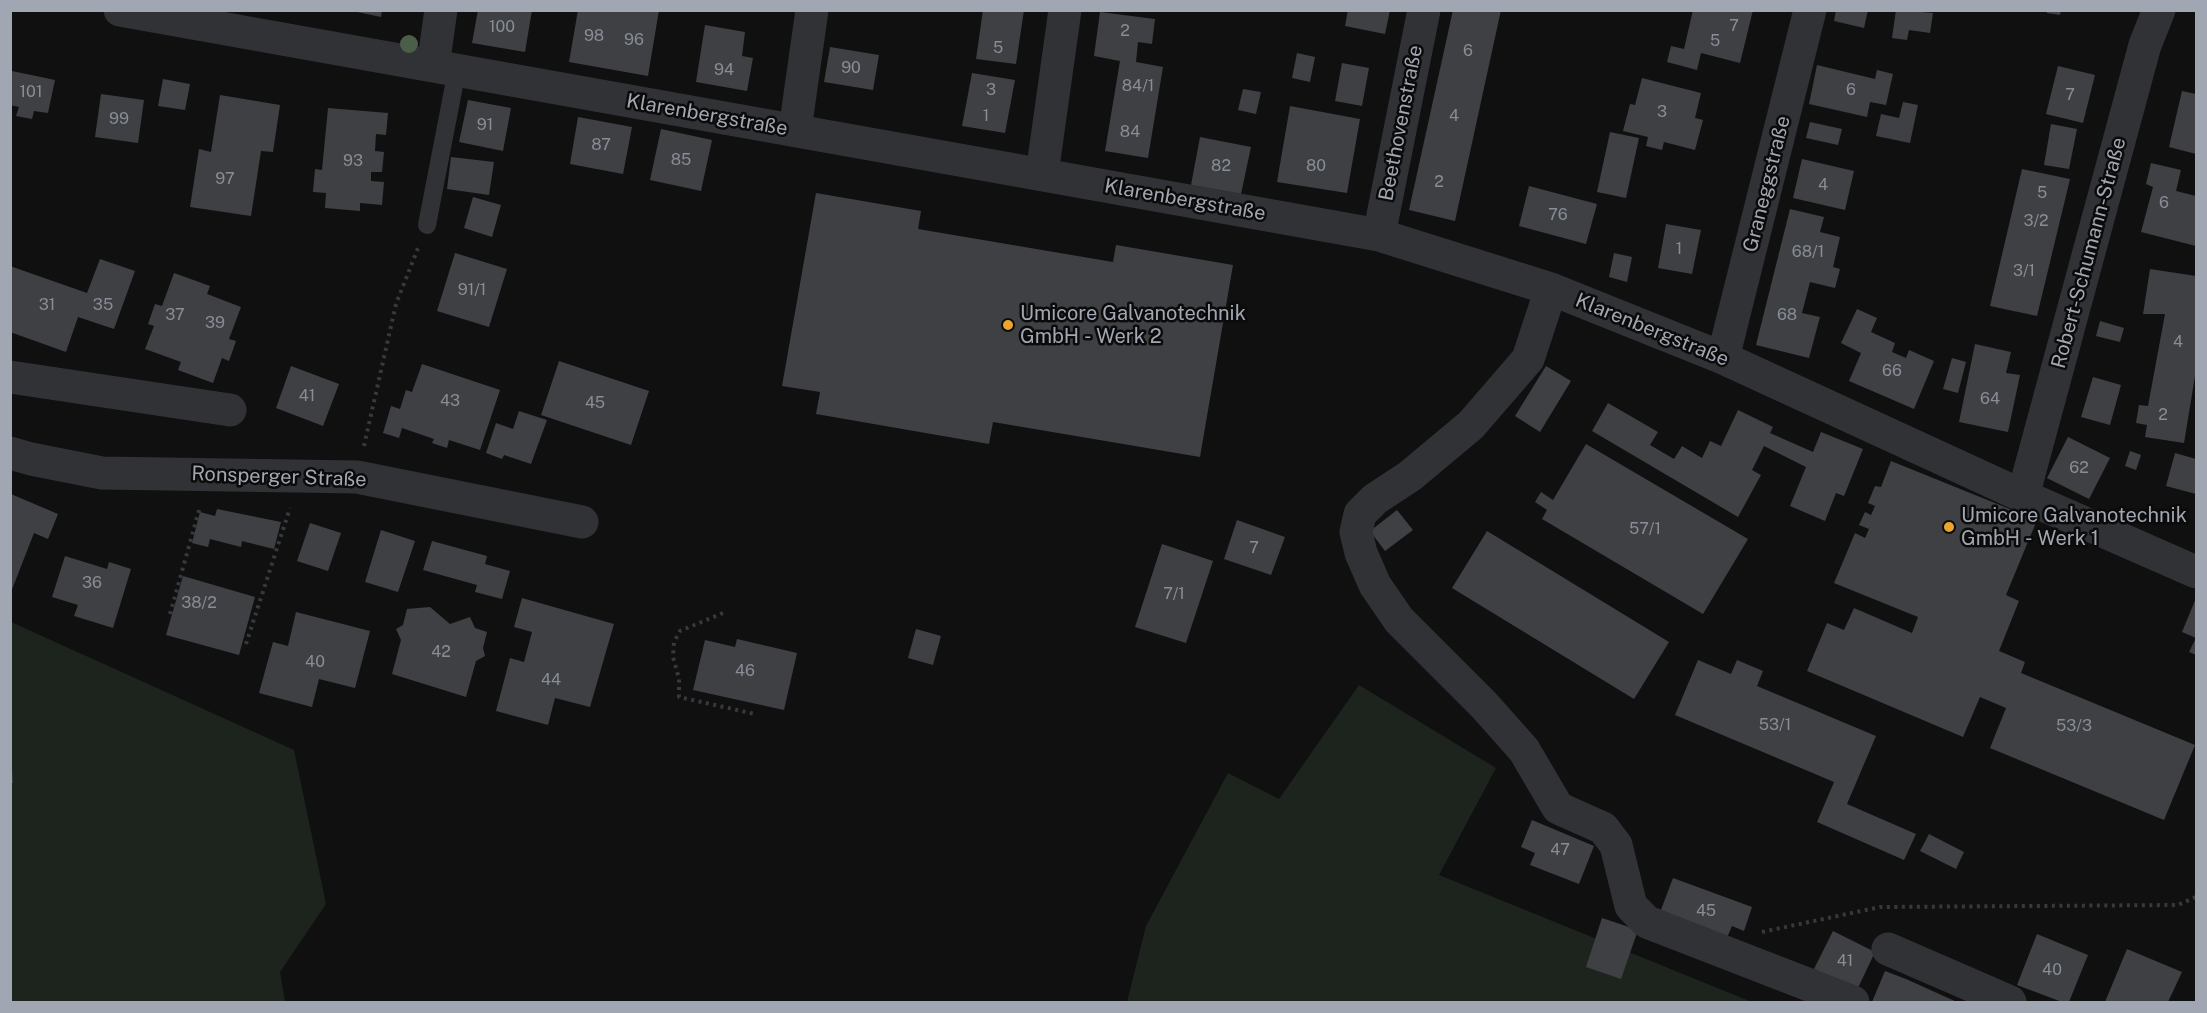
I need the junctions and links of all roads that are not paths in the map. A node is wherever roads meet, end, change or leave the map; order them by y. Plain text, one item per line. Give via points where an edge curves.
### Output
1 (120, 10) edge
2 (441, 10) edge
3 (812, 10) edge
4 (1065, 10) edge
5 (1424, 10) edge
6 (1810, 10) edge
7 (2159, 10) edge
8 (445, 68) junction
9 (795, 130) junction
10 (1042, 174) junction
11 (427, 225) road end
12 (1379, 235) junction
13 (1551, 289) junction
14 (1723, 358) junction
15 (10, 377) edge
16 (230, 410) dead end
17 (10, 453) edge
18 (2023, 496) junction
19 (582, 522) dead end
20 (2196, 572) edge
21 (1888, 949) dead end
22 (1853, 1002) edge
23 (2010, 1002) edge

1 - 8 street, Klarenbergstraße
2 - 8 street
3 - 9 street
4 - 10 street
5 - 12 street, Beethovenstraße
6 - 14 street, Graneggstraße
7 - 18 street, Robert-Schumann-Straße via 2145,45
8 - 9 street, Klarenbergstraße
8 - 11 lane
9 - 10 street, Klarenbergstraße
10 - 12 street, Klarenbergstraße
12 - 13 street, Klarenbergstraße
13 - 14 street, Klarenbergstraße
13 - 22 street via 1528,359 1471,425 1360,514 1356,532 1361,553 1375,585 1399,620 1524,750 1558,808 1603,828 1616,845 1631,906 1647,922
14 - 18 street, Klarenbergstraße
15 - 16 street
17 - 19 street, Ronsperger Straße via 102,473 357,477
18 - 20 street, Klarenbergstraße
21 - 23 street

